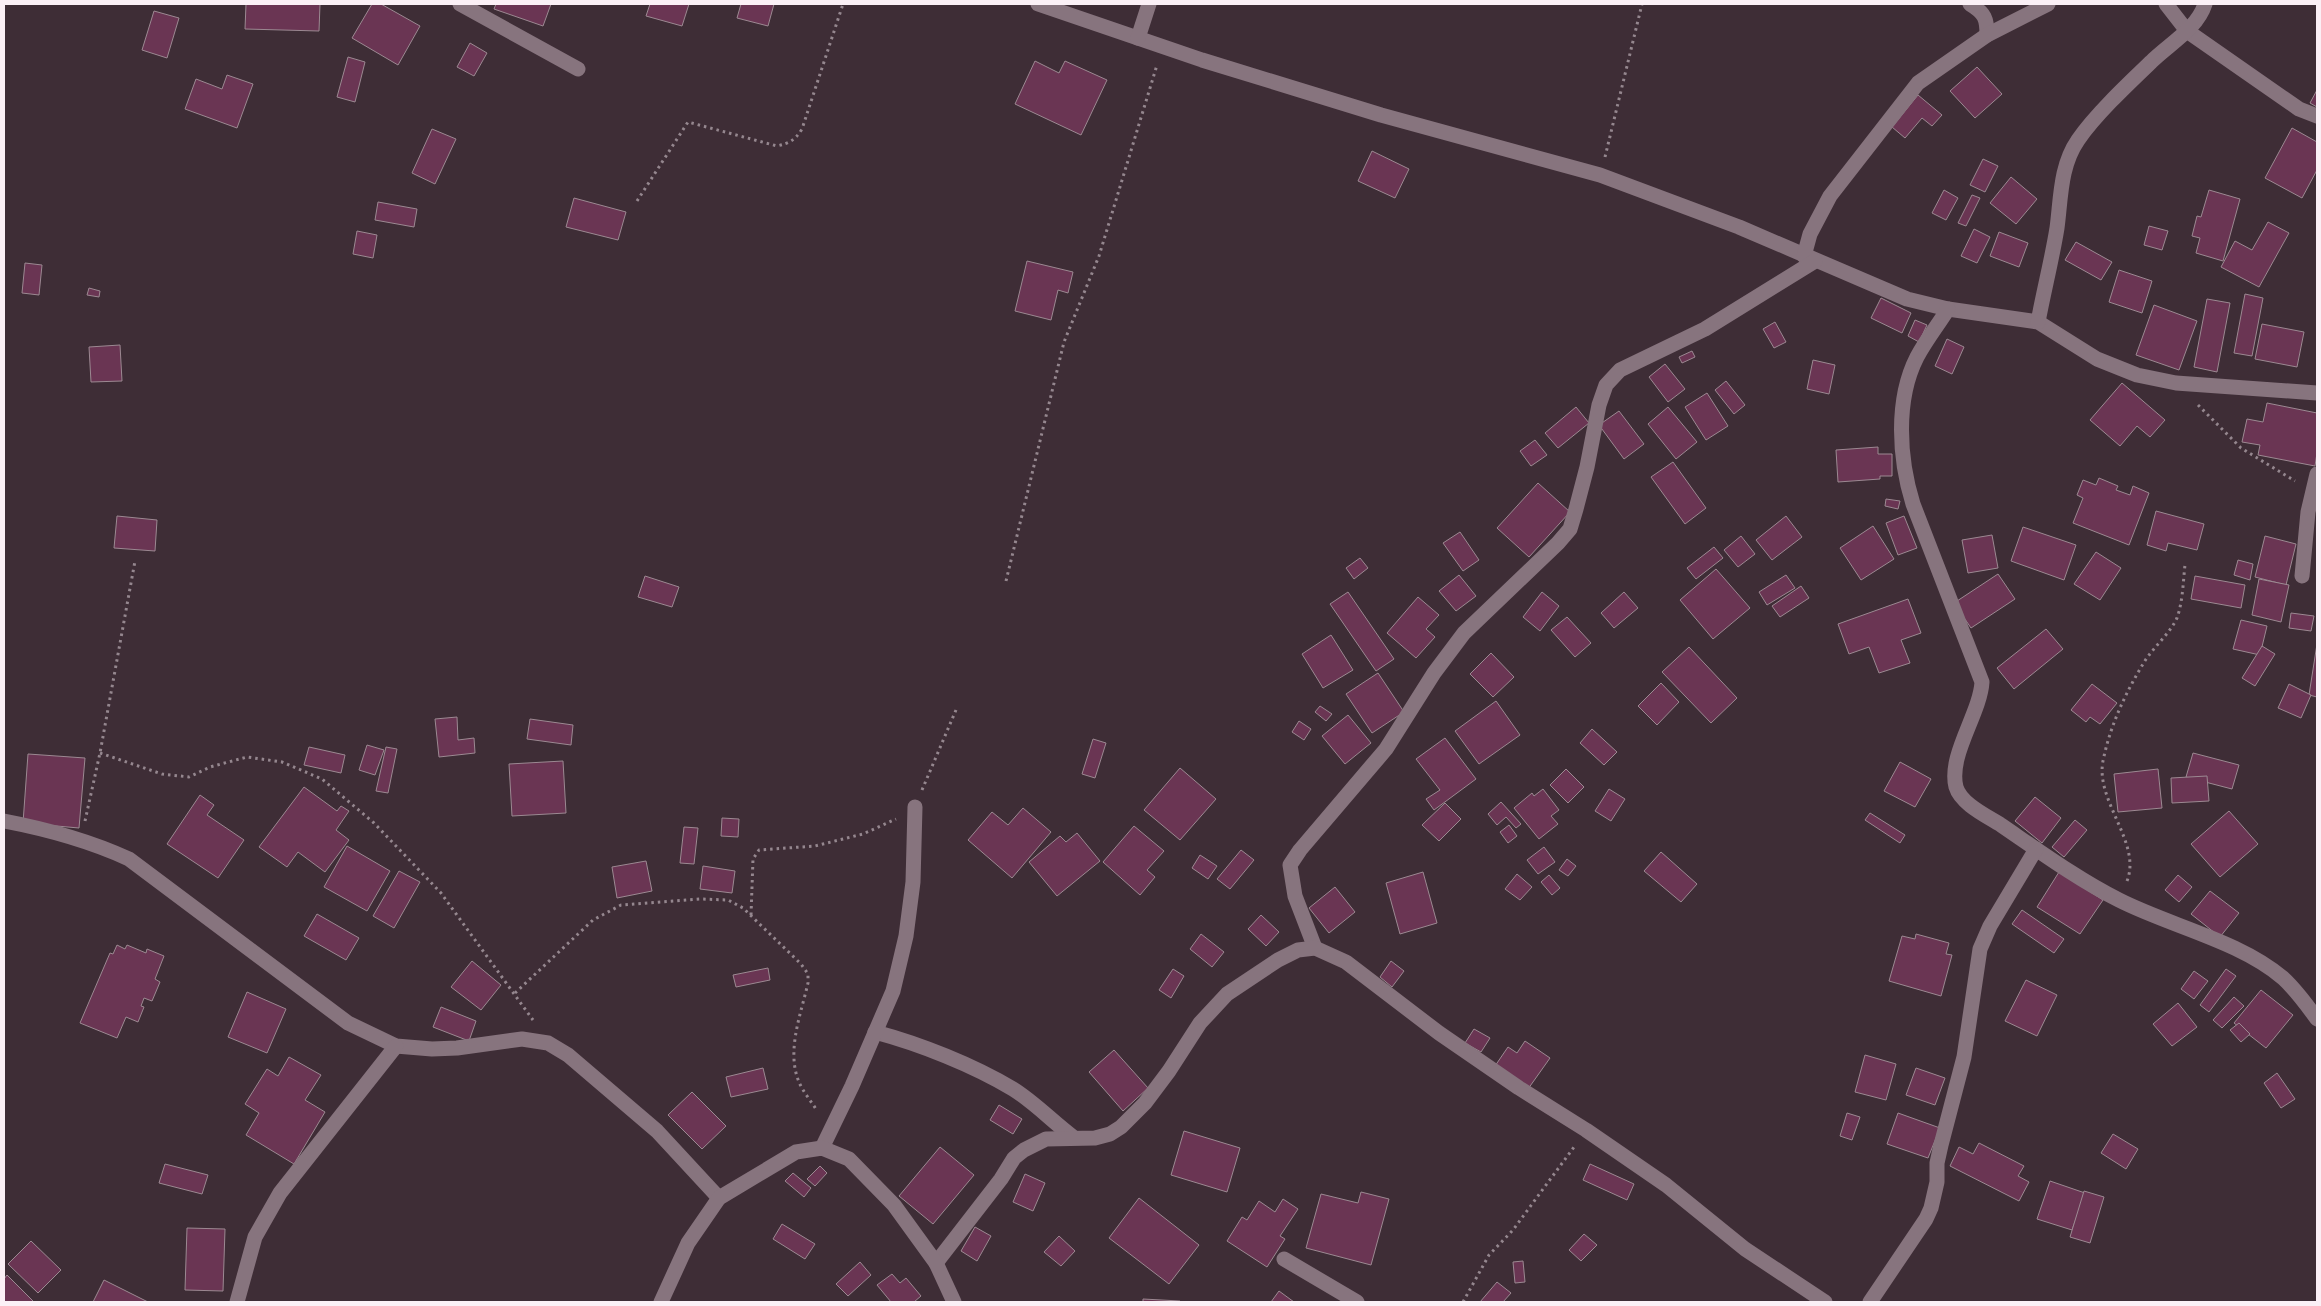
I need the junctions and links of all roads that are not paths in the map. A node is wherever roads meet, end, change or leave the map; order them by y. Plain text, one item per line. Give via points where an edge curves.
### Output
1 (460, 4) edge
2 (1038, 4) edge
3 (1149, 4) edge
4 (1970, 4) edge
5 (2048, 4) edge
6 (2166, 4) edge
7 (2205, 4) edge
8 (2187, 31) junction
9 (1987, 35) junction
10 (1138, 38) junction
11 (578, 69) dead end
12 (2317, 116) edge
13 (1810, 258) junction
14 (1948, 309) junction
15 (2038, 322) junction
16 (2317, 393) edge
17 (2317, 474) edge
18 (2302, 576) dead end
19 (915, 807) road end
20 (4, 821) edge
21 (2036, 849) junction
22 (1315, 948) junction
23 (2317, 1019) edge
24 (875, 1032) junction
25 (396, 1046) junction
26 (1072, 1137) junction
27 (822, 1148) junction
28 (719, 1198) junction
29 (1284, 1259) dead end
30 (936, 1263) junction
31 (238, 1302) edge
32 (661, 1302) edge
33 (954, 1302) edge
34 (1357, 1302) edge
35 (1825, 1302) edge
36 (1870, 1302) edge

1 - 11 street
2 - 10 street
3 - 10 street
4 - 9 street via 1984,14
5 - 9 street
6 - 8 street
7 - 8 street
8 - 12 street via 2300,109
8 - 15 street via 2118,96 2070,153 2063,173
9 - 13 street via 1944,63 1907,96 1830,196 1810,234
10 - 13 street via 1381,115 1600,175 1739,227
13 - 14 street via 1907,299
13 - 22 street via 1705,329 1620,370 1606,385 1570,529 1464,632 1386,749 1290,865 1295,896
14 - 15 street
14 - 21 street via 1916,358 1907,387 1902,415 1905,478 1912,504 1982,682 1981,694 1962,743 1955,775 1956,788 1966,802
15 - 16 street via 2097,359 2137,374 2176,383
17 - 18 street via 2311,491
19 - 24 street via 913,882 906,936 892,992
20 - 25 street via 103,847 130,859 348,1023
21 - 23 street via 2119,900 2248,956 2282,978
21 - 36 street via 1980,948 1964,1057 1941,1145 1931,1208
22 - 26 street via 1298,950 1278,960 1227,994 1200,1023 1145,1103 1121,1127 1095,1138
22 - 35 street via 1346,962 1439,1033 1666,1185 1745,1249
24 - 26 street via 937,1052 1014,1089
24 - 27 street
25 - 28 street via 457,1048 522,1039 548,1043 568,1055 657,1131
25 - 31 street via 280,1193 255,1237
26 - 30 street via 1046,1139 1014,1158
27 - 28 street via 796,1152
27 - 30 street via 849,1159 894,1205
28 - 32 street via 688,1243
29 - 34 street
30 - 33 street

